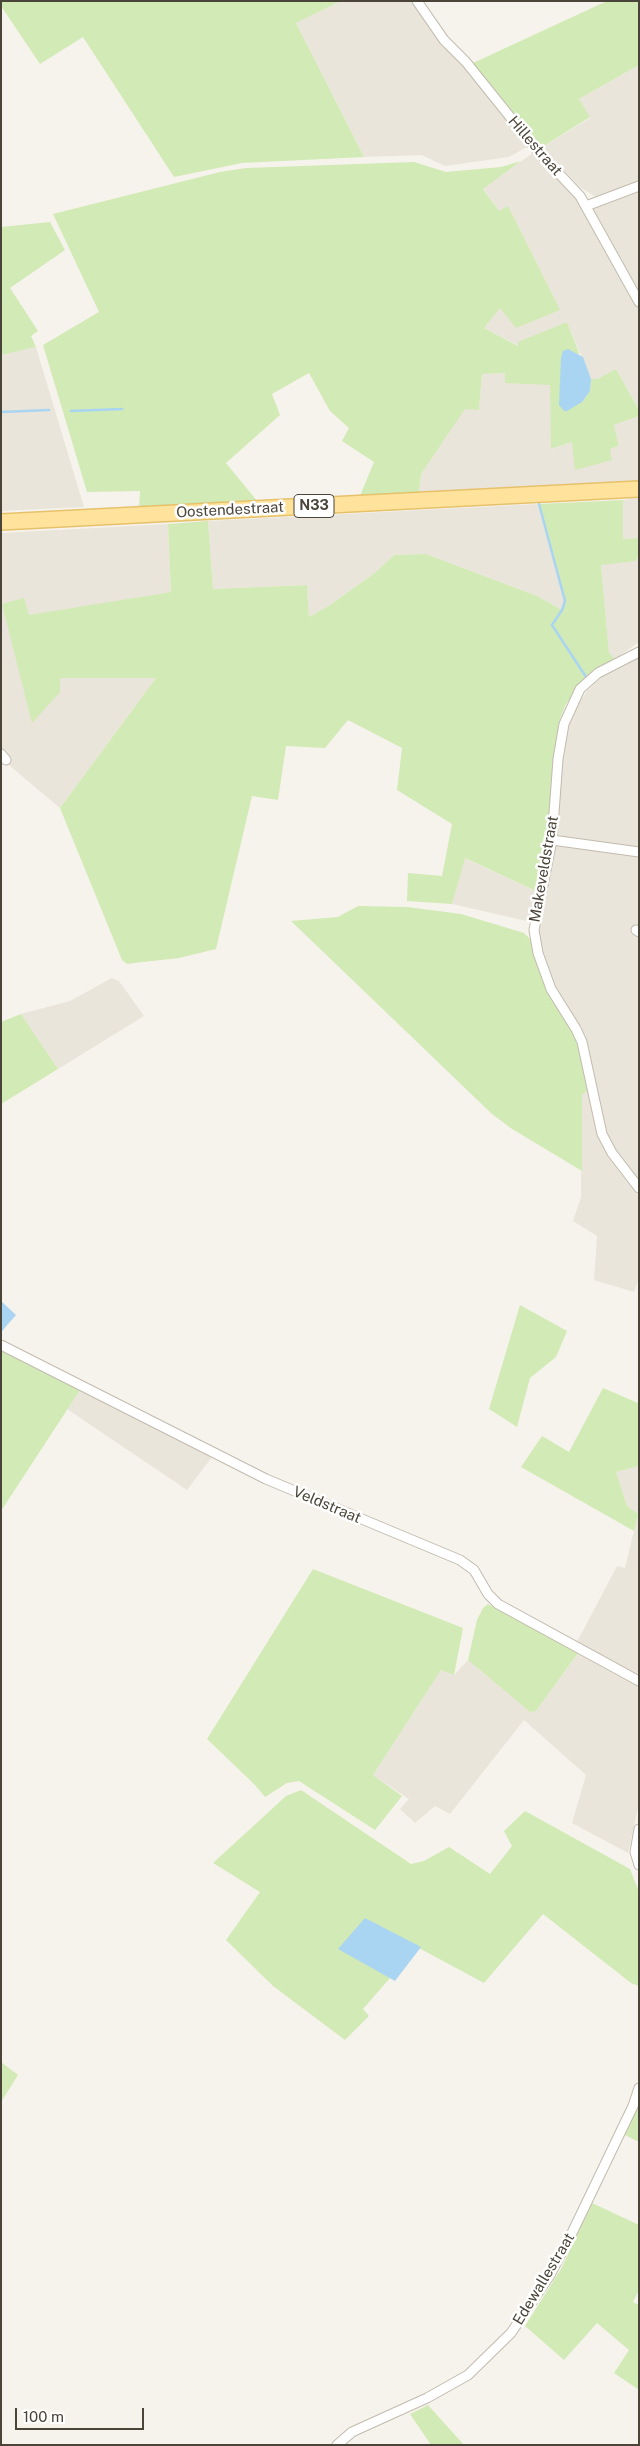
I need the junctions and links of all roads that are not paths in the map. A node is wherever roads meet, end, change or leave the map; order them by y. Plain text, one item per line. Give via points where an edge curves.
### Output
1 (417, 1) edge
2 (639, 186) edge
3 (586, 206) junction
4 (639, 302) edge
5 (639, 489) edge
6 (1, 522) edge
7 (639, 652) edge
8 (552, 840) junction
9 (639, 852) edge
10 (639, 1188) edge
11 (1, 1344) edge
12 (639, 1681) edge
13 (639, 1829) edge
14 (639, 1865) edge
15 (639, 2088) edge
16 (337, 2445) edge

1 - 3 street, Hillestraat via 444,40
2 - 3 street
3 - 4 street, Hillestraat
5 - 6 main road, Oostendestraat / N33
7 - 8 street, Makeveldstraat via 598,673 580,689 572,705 564,724 558,759
8 - 9 street
8 - 10 street, Makeveldstraat via 534,930 538,953 551,989 582,1042 602,1134
11 - 12 street, Veldstraat via 266,1479 460,1560 474,1570 498,1604
13 - 14 street via 634,1852
15 - 16 street, Edewallestraat via 571,2235 550,2275 511,2333 468,2375 428,2398 352,2432

